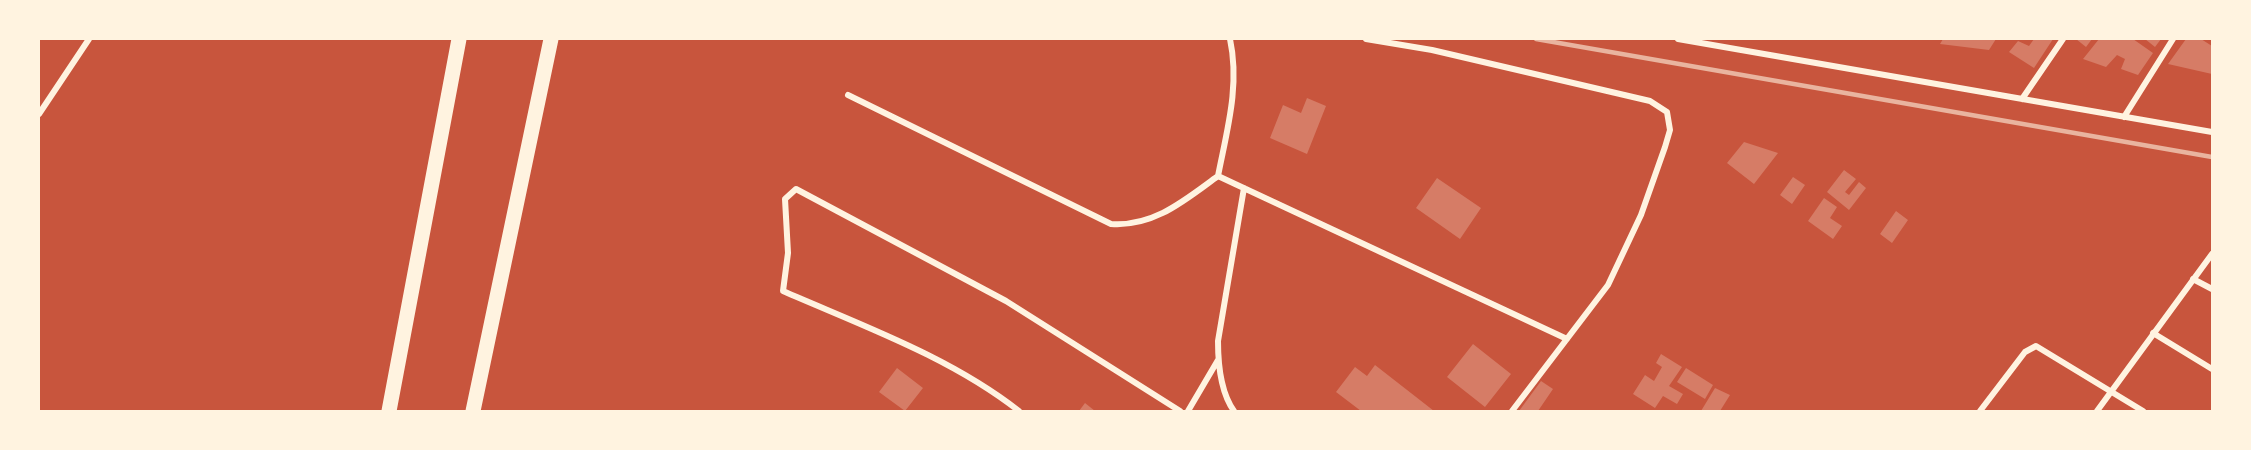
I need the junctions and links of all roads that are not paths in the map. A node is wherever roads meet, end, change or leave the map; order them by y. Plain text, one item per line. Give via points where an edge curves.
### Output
1 (89, 39) edge
2 (459, 39) edge
3 (1230, 39) edge
4 (1366, 39) edge
5 (1678, 39) edge
6 (2063, 39) edge
7 (2173, 39) edge
8 (551, 40) edge
9 (1703, 41) edge
10 (848, 95) dead end
11 (2022, 99) junction
12 (39, 114) edge
13 (2124, 117) junction
14 (2212, 123) edge
15 (2209, 132) edge
16 (1218, 176) junction
17 (1244, 189) junction
18 (2212, 254) edge
19 (2193, 279) junction
20 (2212, 289) edge
21 (2153, 333) junction
22 (1567, 339) junction
23 (1218, 360) junction
24 (2212, 369) edge
25 (2111, 391) junction
26 (388, 411) edge
27 (473, 411) edge
28 (1019, 411) edge
29 (1180, 411) edge
30 (1188, 411) edge
31 (1234, 411) edge
32 (1512, 411) edge
33 (1980, 411) edge
34 (2097, 411) edge
35 (2143, 411) edge

1 - 12 street
2 - 26 main road
3 - 16 street via 1235,91
4 - 22 street via 1432,50 1650,101 1667,112 1670,130 1629,242 1608,285
5 - 9 street
6 - 11 street
7 - 13 street
8 - 27 main road
9 - 11 street
10 - 16 street via 1112,224 1130,225 1156,218
11 - 13 street
13 - 15 street
14 - 15 street
16 - 17 street
17 - 22 street
17 - 23 street
18 - 19 street
19 - 20 street
19 - 21 street
21 - 24 street
21 - 25 street
22 - 32 street
23 - 30 street
23 - 31 street via 1227,399
25 - 33 street via 2036,346 2025,352
25 - 34 street
25 - 35 street
28 - 29 street via 985,385 783,291 788,253 788,195 796,189 1006,301

